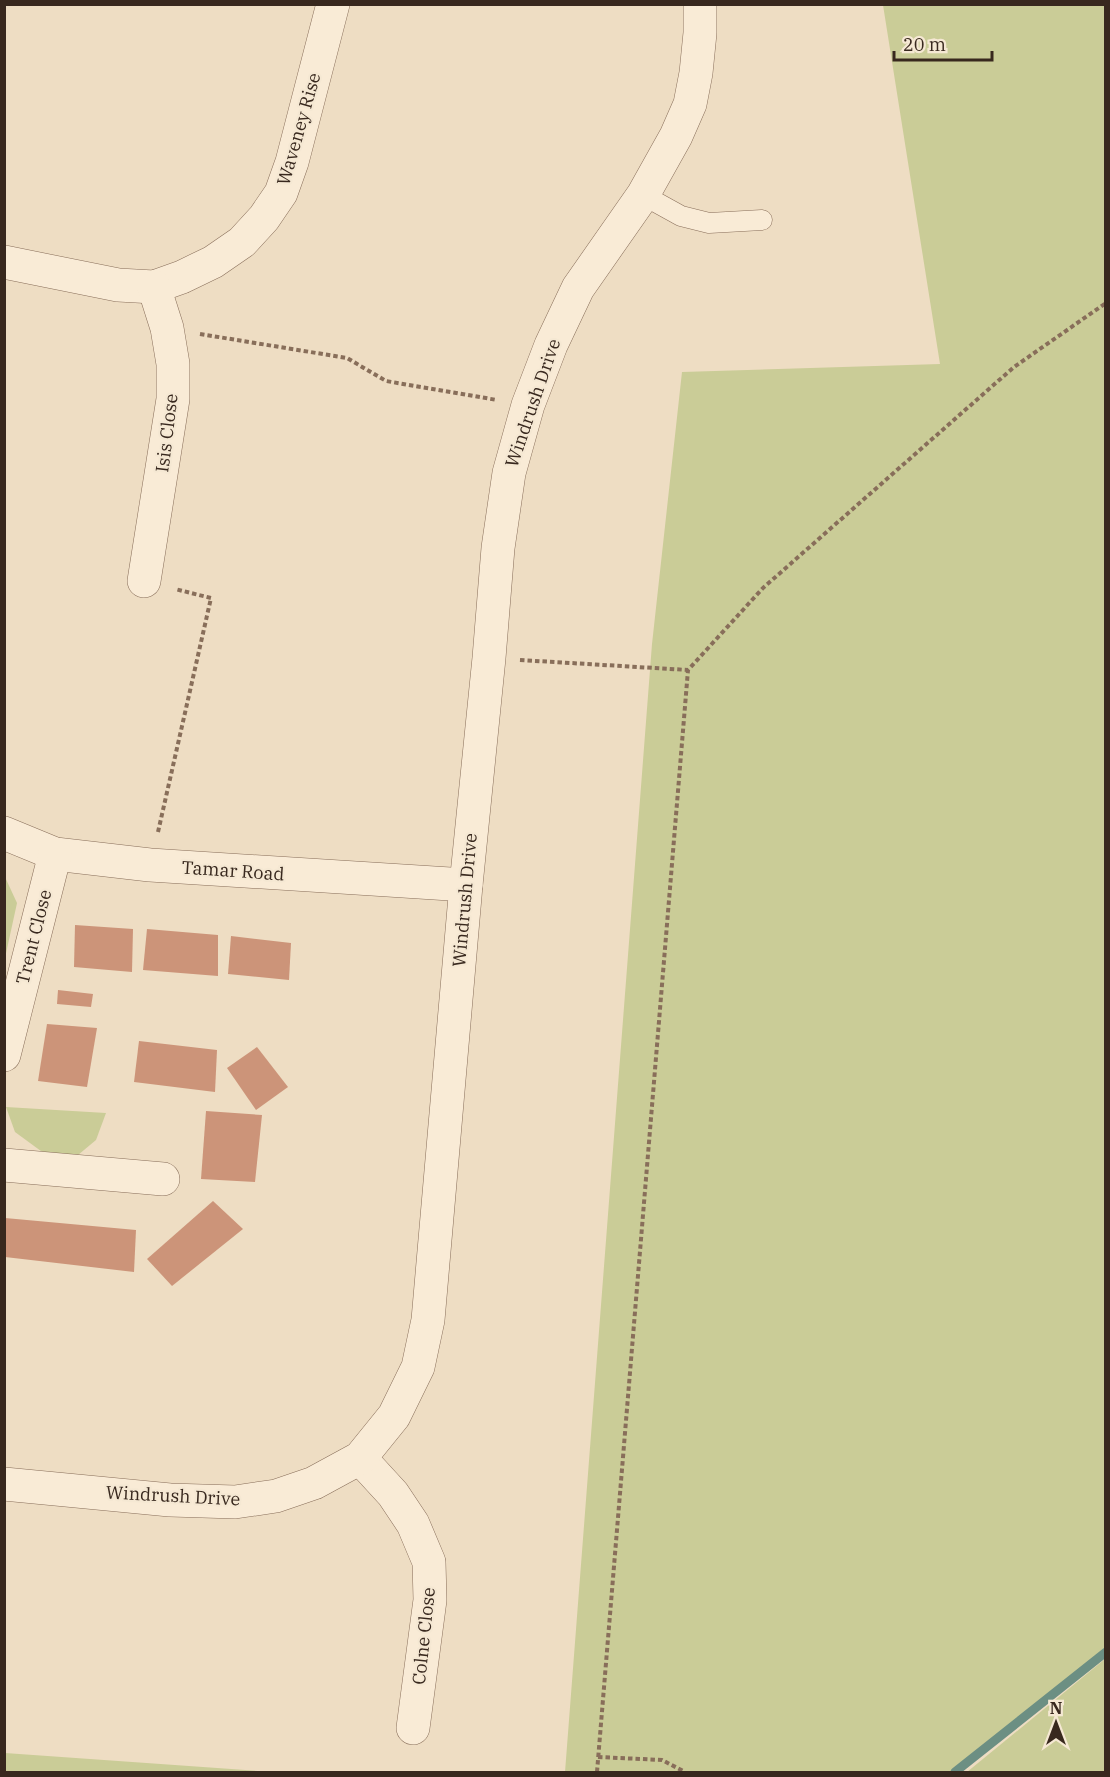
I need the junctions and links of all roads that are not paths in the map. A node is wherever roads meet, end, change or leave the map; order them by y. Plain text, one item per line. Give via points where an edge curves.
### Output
1 (333, 4) edge
2 (700, 4) edge
3 (643, 195) junction
4 (762, 220) dead end
5 (4, 262) edge
6 (153, 287) junction
7 (144, 581) road end
8 (4, 833) edge
9 (55, 854) junction
10 (466, 885) junction
11 (4, 1055) edge
12 (4, 1165) edge
13 (163, 1179) dead end
14 (360, 1458) junction
15 (4, 1484) edge
16 (414, 1728) dead end

1 - 6 street, Waveney Rise via 281,193 242,242 213,262
2 - 3 street, Windrush Drive via 690,104
3 - 4 lane via 681,216 709,223
3 - 10 street, Windrush Drive via 578,288 528,405 508,473
5 - 6 street, Waveney Rise via 118,285
6 - 7 street, Isis Close via 167,328 173,399
8 - 9 street, Tamar Road
9 - 10 street, Tamar Road via 150,865
9 - 11 street, Trent Close
10 - 14 street, Windrush Drive via 428,1320 414,1377 394,1416
12 - 13 street
14 - 15 street, Windrush Drive via 314,1484 276,1496 235,1502 170,1500
14 - 16 street, Colne Close via 393,1494 413,1524 429,1562 430,1600

